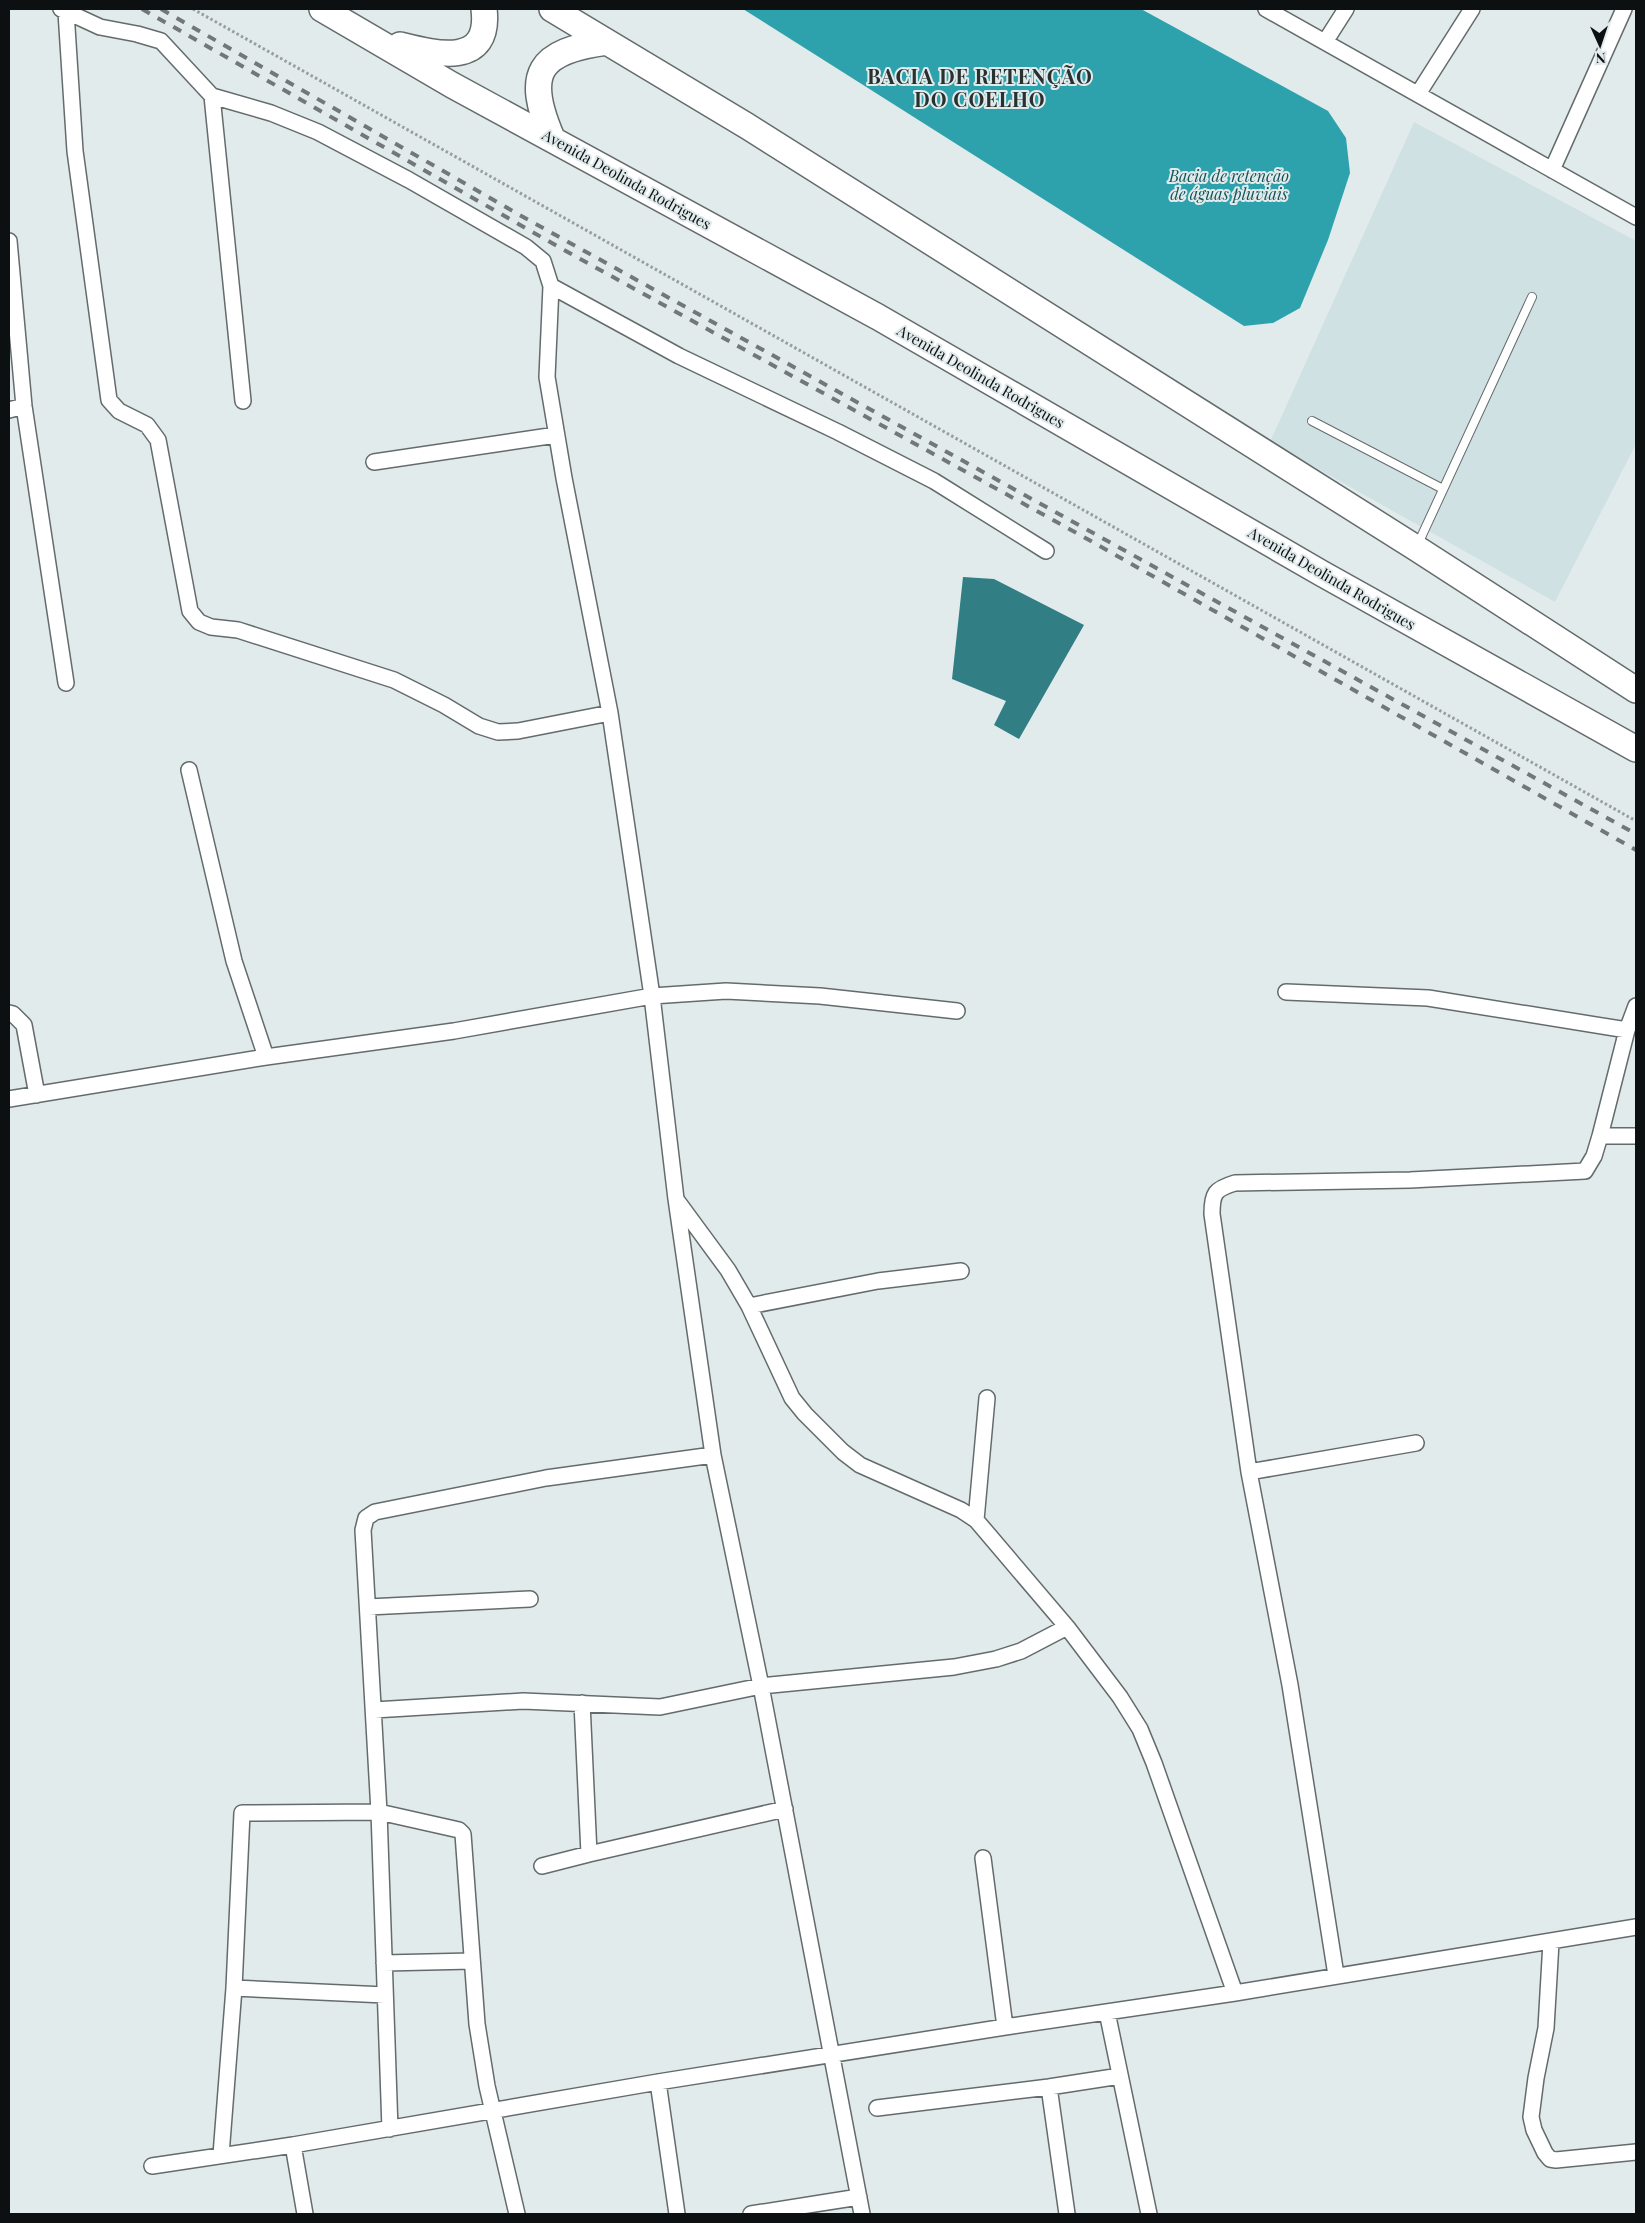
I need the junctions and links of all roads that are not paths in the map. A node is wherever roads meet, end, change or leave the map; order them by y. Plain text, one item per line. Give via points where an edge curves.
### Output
1 (322, 9) edge
2 (484, 9) edge
3 (552, 9) edge
4 (1266, 9) edge
5 (1346, 9) edge
6 (1472, 9) edge
7 (1624, 9) edge
8 (64, 10) edge
9 (1636, 13) edge
10 (375, 40) junction
11 (607, 42) junction
12 (1325, 42) junction
13 (1418, 94) junction
14 (212, 96) junction
15 (552, 138) junction
16 (1552, 170) junction
17 (1636, 217) edge
18 (9, 242) edge
19 (551, 286) junction
20 (1532, 297) dead end
21 (243, 401) dead end
22 (24, 406) junction
23 (9, 410) edge
24 (1312, 421) dead end
25 (556, 436) junction
26 (374, 462) dead end
27 (1443, 489) junction
28 (1416, 548) junction
29 (1046, 551) dead end
30 (66, 683) dead end
31 (1635, 688) edge
32 (610, 713) junction
33 (1636, 750) edge
34 (189, 770) dead end
35 (1286, 992) dead end
36 (652, 996) junction
37 (1636, 1006) edge
38 (956, 1012) dead end
39 (9, 1013) edge
40 (1627, 1030) junction
41 (266, 1056) junction
42 (37, 1095) junction
43 (9, 1099) edge
44 (1600, 1136) junction
45 (1636, 1136) edge
46 (676, 1199) junction
47 (961, 1271) dead end
48 (749, 1306) junction
49 (987, 1398) dead end
50 (1416, 1443) dead end
51 (713, 1455) junction
52 (1249, 1472) junction
53 (976, 1520) junction
54 (530, 1599) dead end
55 (368, 1607) junction
56 (1067, 1627) junction
57 (760, 1686) junction
58 (582, 1703) junction
59 (374, 1710) junction
60 (785, 1809) junction
61 (379, 1812) junction
62 (589, 1854) junction
63 (983, 1858) dead end
64 (542, 1866) dead end
65 (1636, 1927) edge
66 (1551, 1942) junction
67 (472, 1961) junction
68 (384, 1963) junction
69 (1336, 1975) junction
70 (234, 1988) junction
71 (1235, 1993) junction
72 (385, 1995) junction
73 (1107, 2012) junction
74 (1005, 2027) junction
75 (833, 2054) junction
76 (1120, 2076) junction
77 (658, 2082) junction
78 (1049, 2087) junction
79 (877, 2108) dead end
80 (493, 2110) junction
81 (390, 2129) junction
82 (293, 2145) junction
83 (1636, 2152) edge
84 (221, 2155) junction
85 (152, 2166) dead end
86 (859, 2197) junction
87 (305, 2214) edge
88 (517, 2214) edge
89 (677, 2214) edge
90 (751, 2214) edge
91 (862, 2214) edge
92 (1067, 2214) edge
93 (1149, 2214) edge

1 - 10 highway, Avenida Deolinda Rodrigues
2 - 10 highway via 486,26 478,41 457,54 435,54
3 - 11 highway
4 - 12 street
5 - 12 street
6 - 13 street
7 - 9 street
7 - 16 street
8 - 14 street via 100,27 161,41
8 - 32 street via 75,150 108,400 119,411 147,425 158,440 190,611 199,622 211,627 238,630 394,680 479,726 498,732
10 - 15 highway, Avenida Deolinda Rodrigues
11 - 15 highway via 565,50 553,57 544,69 538,84 539,100
11 - 28 highway via 747,126
12 - 13 street
13 - 16 street
14 - 19 street via 271,113 318,132 409,180 526,247 543,260
14 - 21 street
15 - 33 highway, Avenida Deolinda Rodrigues via 878,316 1321,573
16 - 17 street
18 - 22 street
19 - 25 street via 547,377
19 - 29 street via 679,356 934,481
20 - 27 lane
22 - 23 street
22 - 30 street
24 - 27 lane
25 - 26 street
25 - 32 street
27 - 28 lane
28 - 31 highway
32 - 36 street
34 - 41 street via 234,961
35 - 40 street via 1428,998
36 - 38 street via 726,990 820,996
36 - 41 street via 454,1031
36 - 46 street
37 - 40 street
39 - 42 street via 24,1025
40 - 44 street
41 - 42 street
42 - 43 street
44 - 45 street
44 - 52 street via 1590,1166 1585,1171 1401,1181 1235,1183 1214,1193 1212,1214
46 - 48 street via 728,1270
46 - 51 street
47 - 48 street via 878,1281
48 - 53 street via 792,1398 843,1452 860,1465 961,1510
49 - 53 street
50 - 52 street
51 - 55 street via 546,1478 375,1512 366,1518 363,1530
51 - 57 street
52 - 69 street via 1290,1685
53 - 56 street
54 - 55 street
55 - 59 street
56 - 57 street via 1021,1651 996,1659
56 - 71 street via 1140,1729
57 - 58 street via 660,1707
57 - 60 street
58 - 59 street via 522,1701
58 - 62 street
59 - 61 street
60 - 62 street
60 - 75 street
61 - 67 street via 459,1830 463,1834
61 - 68 street
61 - 70 street via 242,1813
62 - 64 street
63 - 74 street
65 - 66 street
66 - 69 street
66 - 83 street via 1546,2028 1532,2118 1534,2130 1550,2159
67 - 68 street
67 - 80 street via 477,2024
68 - 72 street
69 - 71 street
70 - 72 street
70 - 84 street
71 - 73 street
72 - 81 street
73 - 74 street
73 - 76 street
74 - 75 street
75 - 77 street
75 - 86 street
76 - 78 street
76 - 93 street
77 - 80 street
77 - 89 street
78 - 79 street
78 - 92 street
80 - 81 street
80 - 88 street
81 - 82 street
82 - 84 street
82 - 87 street
84 - 85 street
86 - 90 street
86 - 91 street

